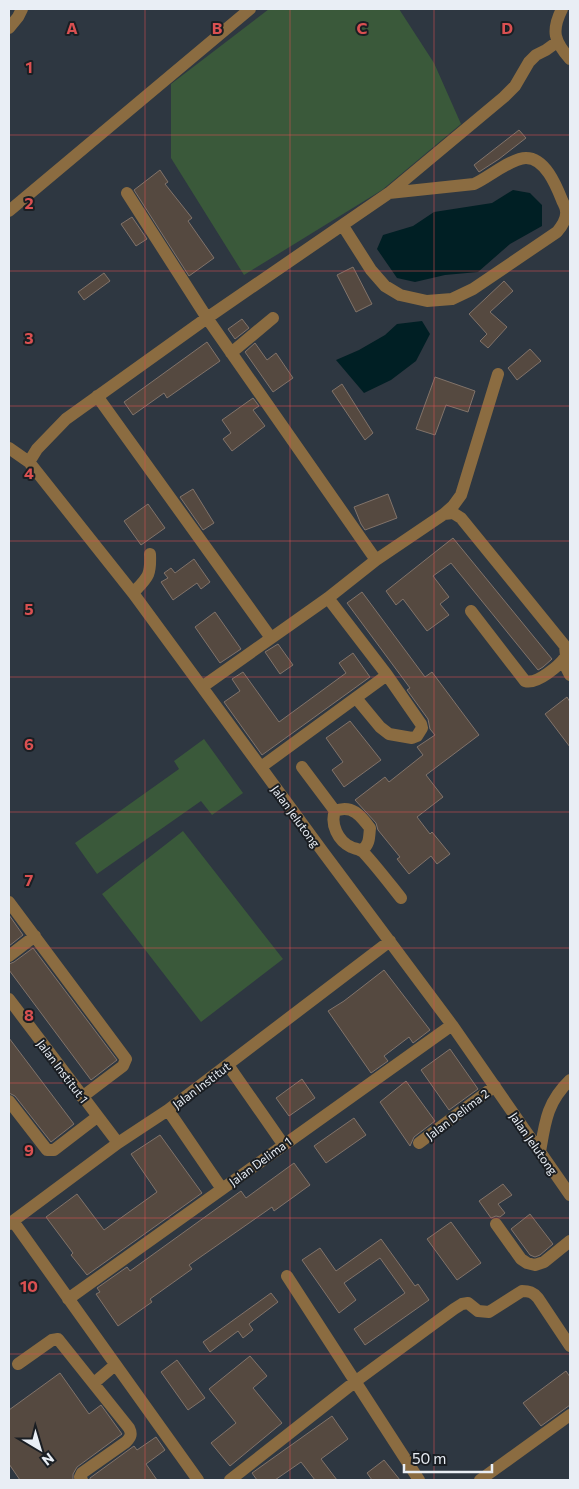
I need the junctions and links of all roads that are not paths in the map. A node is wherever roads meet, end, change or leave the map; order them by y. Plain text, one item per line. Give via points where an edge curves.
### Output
1 (22, 9) edge
2 (250, 9) edge
3 (562, 9) edge
4 (9, 28) edge
5 (557, 42) junction
6 (570, 59) edge
7 (127, 193) dead end
8 (389, 193) junction
9 (9, 211) edge
10 (343, 226) junction
11 (207, 318) junction
12 (273, 318) dead end
13 (231, 353) junction
14 (498, 374) dead end
15 (98, 396) junction
16 (9, 448) edge
17 (29, 462) junction
18 (444, 514) junction
19 (150, 554) dead end
20 (376, 560) junction
21 (133, 593) junction
22 (328, 598) junction
23 (471, 611) dead end
24 (271, 638) junction
25 (563, 661) junction
26 (387, 675) junction
27 (570, 675) edge
28 (202, 687) junction
29 (356, 698) junction
30 (261, 767) junction
31 (302, 768) dead end
32 (335, 811) junction
33 (341, 839) junction
34 (362, 850) junction
35 (323, 852) junction
36 (401, 898) dead end
37 (9, 902) edge
38 (35, 936) junction
39 (390, 942) junction
40 (9, 956) edge
41 (9, 999) edge
42 (452, 1025) junction
43 (228, 1065) junction
44 (570, 1080) edge
45 (495, 1086) junction
46 (82, 1097) junction
47 (9, 1101) edge
48 (168, 1110) junction
49 (97, 1117) junction
50 (419, 1142) dead end
51 (118, 1143) junction
52 (283, 1144) junction
53 (540, 1152) junction
54 (222, 1189) junction
55 (570, 1195) edge
56 (11, 1223) edge
57 (496, 1224) dead end
58 (570, 1241) edge
59 (287, 1276) dead end
60 (68, 1299) junction
61 (570, 1346) edge
62 (18, 1364) dead end
63 (115, 1366) junction
64 (356, 1381) junction
65 (94, 1383) junction
66 (570, 1416) edge
67 (82, 1480) edge
68 (198, 1480) edge
69 (230, 1480) edge
70 (419, 1480) edge
71 (480, 1480) edge

1 - 4 street
2 - 9 street
3 - 5 street via 555,31
5 - 6 street
5 - 8 street via 529,62 516,86 504,97
7 - 11 street
8 - 10 street
8 - 10 street via 474,184 518,158 529,158 541,164 553,179 566,211 557,232 474,289 452,300 427,301 400,295 385,286
10 - 11 street
11 - 13 street
11 - 15 street
12 - 13 street
13 - 20 street
14 - 18 street via 461,495
15 - 17 street via 66,419
15 - 24 street
16 - 17 street, Jalan Jelutong
17 - 21 street, Jalan Jelutong
18 - 20 street
18 - 25 street via 453,513 470,528 564,646 566,656
19 - 21 street via 148,578
20 - 22 street
21 - 28 street, Jalan Jelutong
22 - 24 street
22 - 26 street
23 - 25 street via 525,681 529,683 540,679
24 - 28 street
25 - 27 street
26 - 29 street
26 - 29 street via 421,724 415,738 383,731
28 - 30 street, Jalan Jelutong
29 - 30 street
30 - 35 street, Jalan Jelutong
31 - 32 street
32 - 33 street via 333,824
32 - 34 street via 354,810 370,828 366,848
33 - 34 street via 346,845
33 - 35 street
34 - 36 street
35 - 39 street, Jalan Jelutong
37 - 38 street
38 - 40 street
38 - 46 street via 126,1059 124,1066
39 - 42 street, Jalan Jelutong
39 - 43 street, Jalan Institut
41 - 46 street, Jalan Institut 1
42 - 45 street, Jalan Jelutong
42 - 52 street, Jalan Delima 1
43 - 48 street, Jalan Institut
43 - 52 street via 251,1090
44 - 53 street via 554,1098 546,1115
45 - 50 street, Jalan Delima 2
45 - 53 street, Jalan Jelutong
46 - 49 street, Jalan Institut 1
47 - 49 street via 48,1150 54,1150
48 - 51 street, Jalan Institut
48 - 54 street
49 - 51 street, Jalan Institut 1
51 - 56 street, Jalan Institut
52 - 54 street, Jalan Delima 1
53 - 55 street, Jalan Jelutong
54 - 60 street, Jalan Delima 1
56 - 60 street
57 - 58 street via 527,1264 544,1262
59 - 64 street
60 - 63 street
61 - 64 street via 533,1293 522,1291 489,1312 462,1304
62 - 65 street via 58,1339
63 - 65 street
63 - 68 street
64 - 69 street
64 - 70 street
65 - 67 street via 131,1433 126,1442 82,1473
66 - 71 street

